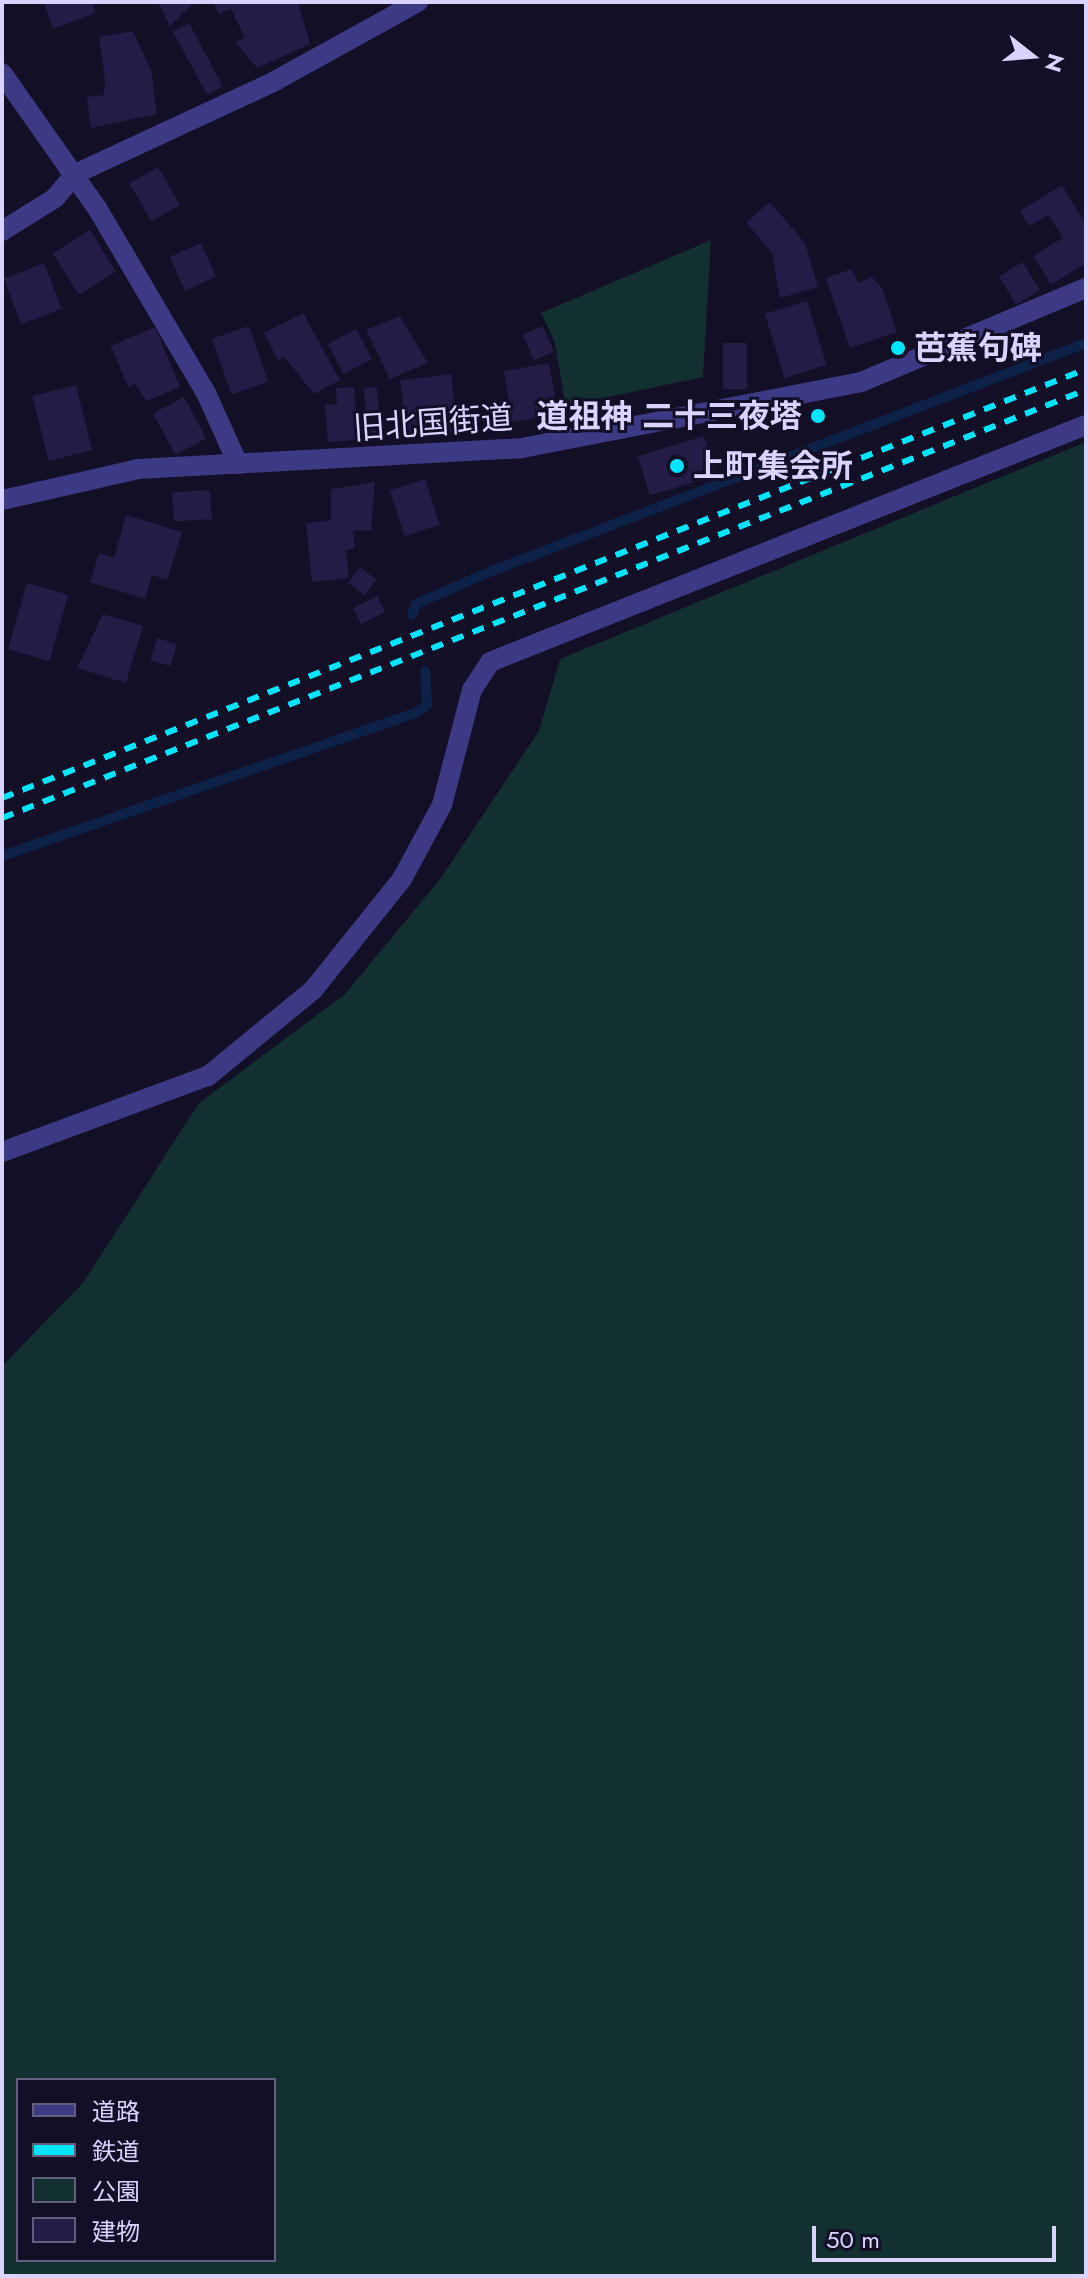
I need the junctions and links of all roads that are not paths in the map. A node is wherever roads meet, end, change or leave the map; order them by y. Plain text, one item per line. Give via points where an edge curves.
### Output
1 (418, 2) edge
2 (2, 73) edge
3 (75, 174) junction
4 (2, 231) edge
5 (1086, 288) edge
6 (1086, 425) edge
7 (238, 464) junction
8 (2, 500) edge
9 (2, 1152) edge

1 - 3 street via 273,82
2 - 3 street
3 - 4 street via 55,198
3 - 7 street via 206,393
5 - 7 street, 旧北国街道 via 861,382 522,448
6 - 9 street via 490,662 472,690 442,805 415,854 313,990 208,1076
7 - 8 street, 旧北国街道 via 138,469

